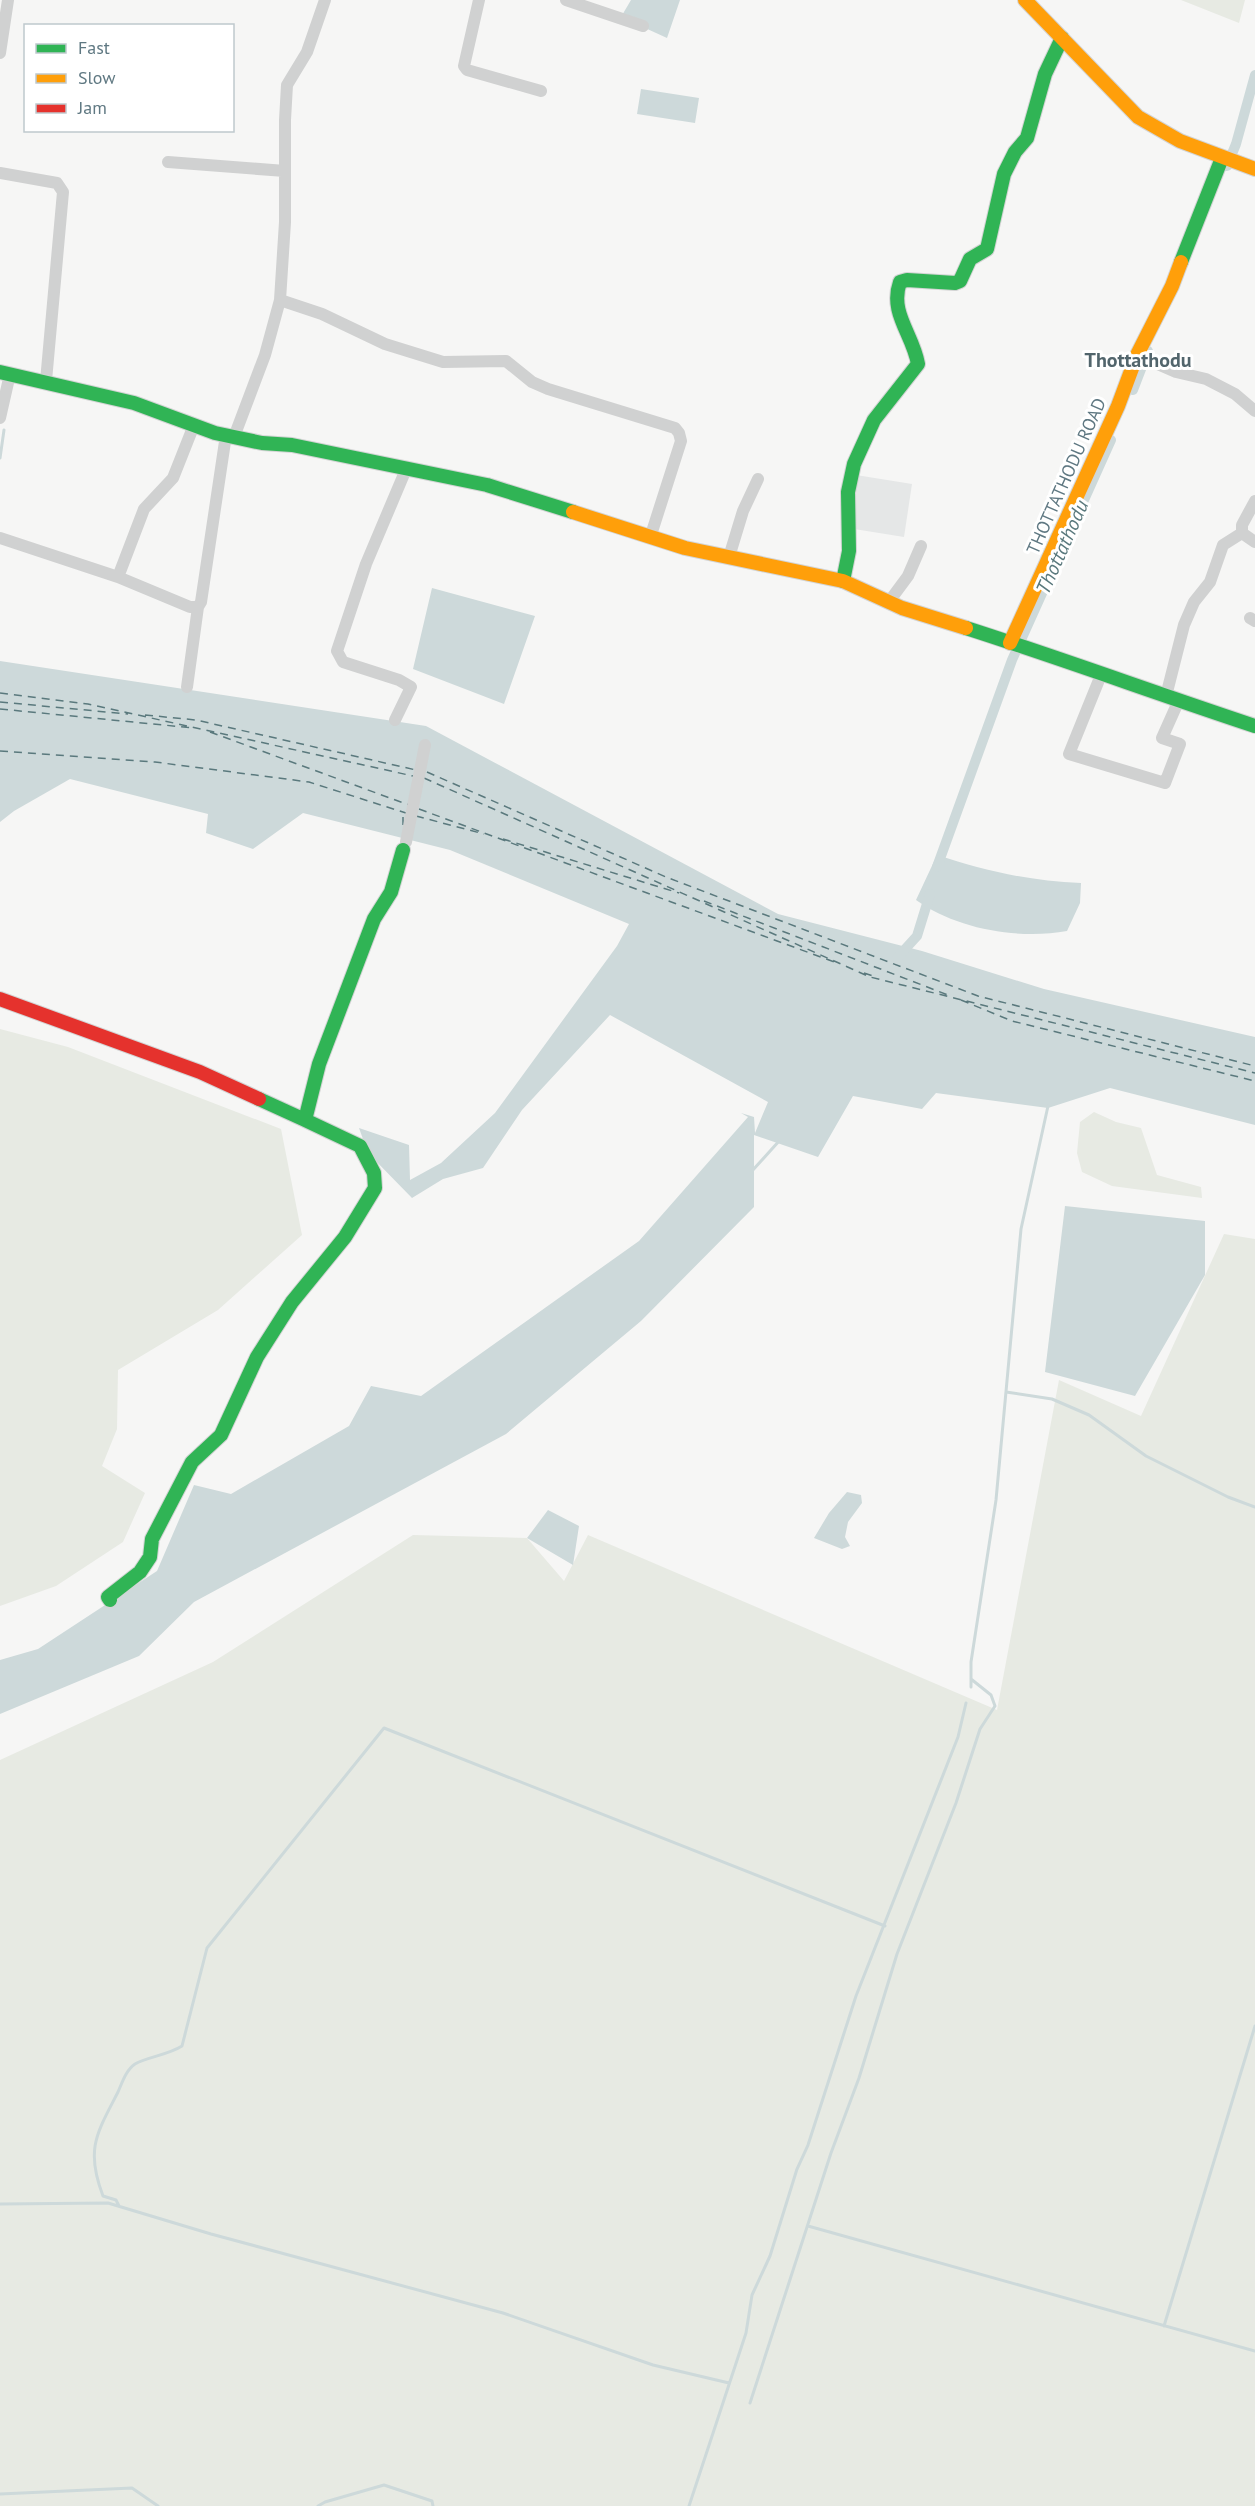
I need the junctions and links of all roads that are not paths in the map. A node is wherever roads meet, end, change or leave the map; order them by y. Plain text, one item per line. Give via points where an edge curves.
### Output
1 (8, 0) edge
2 (325, 0) edge
3 (479, 0) edge
4 (566, 0) edge
5 (1025, 0) edge
6 (643, 26) dead end
7 (1062, 38) junction
8 (0, 53) edge
9 (541, 92) dead end
10 (1227, 159) junction
11 (168, 162) dead end
12 (1255, 169) edge
13 (285, 171) junction
14 (0, 172) edge
15 (280, 300) junction
16 (1142, 357) junction
17 (5, 373) edge
18 (46, 381) junction
19 (1255, 411) edge
20 (0, 418) edge
21 (194, 425) junction
22 (230, 436) junction
23 (407, 467) junction
24 (758, 479) dead end
25 (1255, 501) edge
26 (1242, 533) junction
27 (0, 538) edge
28 (651, 538) junction
29 (1255, 542) edge
30 (921, 546) dead end
31 (729, 557) junction
32 (118, 577) junction
33 (843, 581) junction
34 (888, 603) junction
35 (198, 607) junction
36 (1016, 644) junction
37 (1101, 675) junction
38 (187, 687) dead end
39 (1172, 698) junction
40 (395, 720) dead end
41 (1255, 726) edge
42 (425, 745) dead end
43 (404, 846) joint
44 (0, 999) edge
45 (305, 1120) junction
46 (110, 1600) dead end

1 - 8 street
2 - 13 street via 307,52 287,85
3 - 9 street via 464,66
4 - 6 street
5 - 7 street
7 - 10 street via 1138,117 1184,144
7 - 33 street via 1050,55 1026,141 1016,151 999,191 987,249 970,259 960,281 906,280 897,288 900,322 918,364 874,419 853,465 848,494 851,549
10 - 12 street
10 - 16 street, THOTTATHODU ROAD
11 - 13 street
13 - 15 street
14 - 18 street via 57,183 63,192
15 - 22 street via 265,355
15 - 28 street via 322,314 385,344 443,362 506,362 548,389 675,428 681,441
16 - 19 street via 1176,372 1206,379 1235,394
16 - 36 street, THOTTATHODU ROAD
17 - 18 street
17 - 20 street
18 - 21 street via 134,403
21 - 22 street
21 - 32 street via 173,478 144,509
22 - 23 street
22 - 35 street
23 - 28 street via 487,485
23 - 40 street via 366,564 337,651 343,662 411,687
24 - 31 street
25 - 26 street via 1242,525
26 - 29 street
26 - 39 street via 1224,545 1210,582 1194,602 1184,625
27 - 32 street
28 - 31 street
30 - 34 street via 908,576
31 - 33 street
32 - 35 street
33 - 34 street
34 - 36 street
35 - 38 street
36 - 37 street
37 - 39 street
37 - 39 street via 1069,754 1165,783 1180,744 1162,738
39 - 41 street
42 - 43 street
43 - 45 street via 391,892 374,920 322,1054
44 - 45 street via 200,1072
45 - 46 street via 360,1146 374,1173 375,1188 345,1237 292,1302 257,1357 221,1435 192,1462 152,1539 150,1557 140,1572 108,1597

